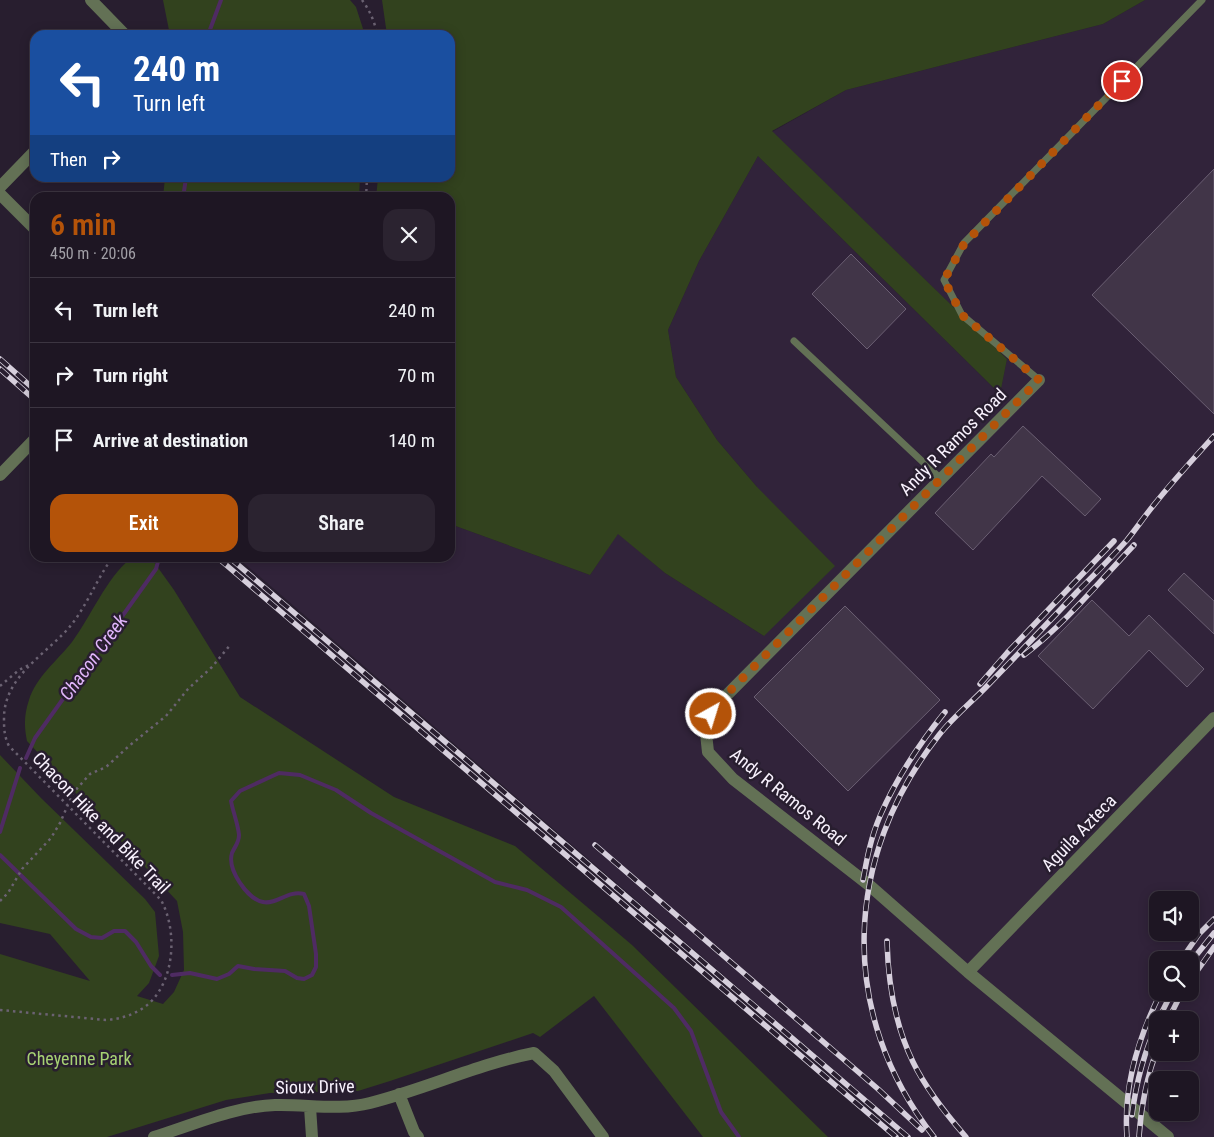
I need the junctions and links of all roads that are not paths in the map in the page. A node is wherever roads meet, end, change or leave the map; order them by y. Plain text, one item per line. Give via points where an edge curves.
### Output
1 (91, 0) edge
2 (1202, 0) edge
3 (121, 30) edge
4 (30, 156) edge
5 (0, 187) edge
6 (0, 194) edge
7 (30, 224) edge
8 (794, 342) dead end
9 (1039, 380) joint
10 (30, 444) edge
11 (0, 476) edge
12 (941, 479) junction
13 (1214, 718) edge
14 (968, 972) junction
15 (399, 1094) junction
16 (310, 1107) junction
17 (155, 1137) edge
18 (312, 1137) edge
19 (418, 1137) edge
20 (603, 1137) edge
21 (1168, 1137) edge

1 - 3 street
2 - 9 lane via 964,244 944,280 962,315
4 - 5 street
6 - 7 street
8 - 12 lane
9 - 12 street, Andy R Ramos Road
10 - 11 street
12 - 14 street, Andy R Ramos Road via 716,705 705,724 708,752 734,779 869,885
13 - 14 street, Aguila Azteca
14 - 21 street, Andy R Ramos Road
15 - 16 street, Sioux Drive via 344,1107
15 - 19 street
15 - 20 street, Sioux Drive via 534,1053 554,1071
16 - 17 street, Sioux Drive via 275,1105 248,1108
16 - 18 street

